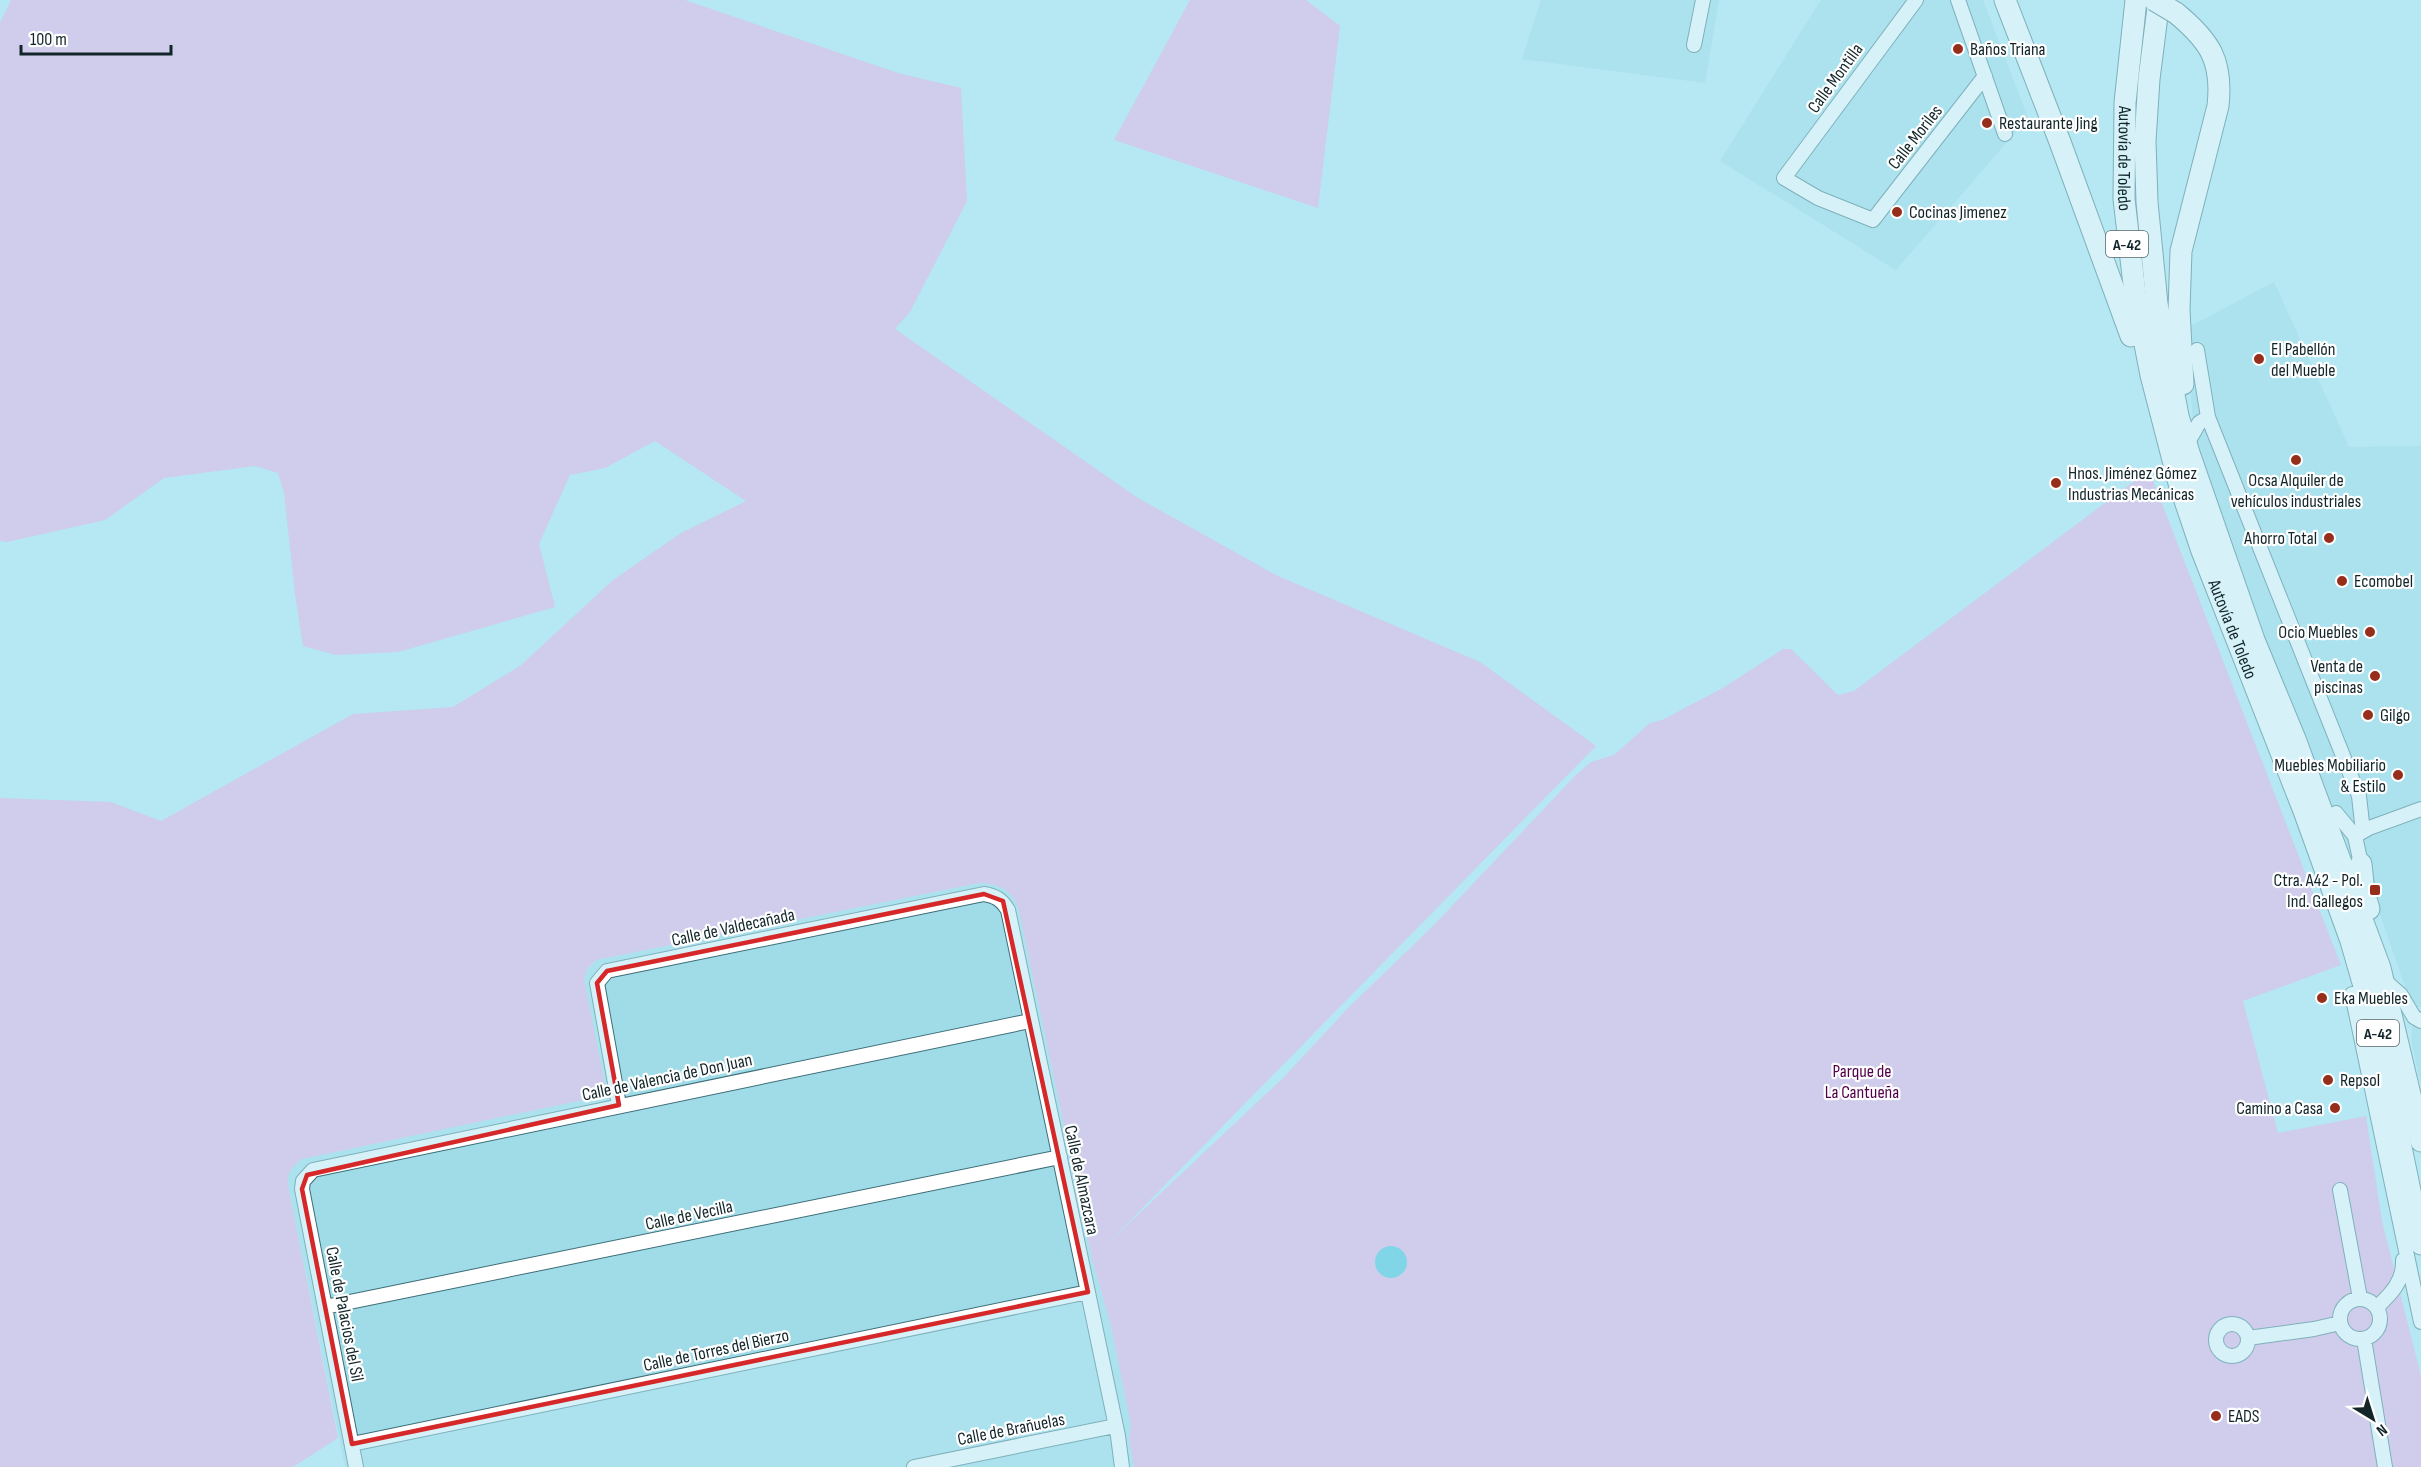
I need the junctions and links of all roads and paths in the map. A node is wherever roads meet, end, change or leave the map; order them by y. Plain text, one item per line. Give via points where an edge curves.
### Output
1 (1702, 0) edge
2 (1916, 0) edge
3 (1958, 0) edge
4 (2005, 0) edge
5 (2011, 0) edge
6 (2136, 0) edge
7 (2154, 0) edge
8 (2159, 0) edge
9 (1694, 45) dead end
10 (2026, 53) junction
11 (1985, 76) junction
12 (2005, 134) dead end
13 (1873, 220) joint
14 (2197, 350) dead end
15 (2208, 417) junction
16 (2190, 445) junction
17 (2180, 483) junction
18 (2295, 740) junction
19 (2421, 809) edge
20 (2336, 813) joint
21 (2310, 828) junction
22 (2360, 833) junction
23 (2361, 864) joint
24 (1003, 901) joint
25 (2382, 974) junction
26 (2352, 994) joint
27 (1030, 1021) junction
28 (2421, 1021) edge
29 (619, 1105) junction
30 (2421, 1141) edge
31 (1060, 1157) junction
32 (313, 1170) joint
33 (2340, 1190) dead end
34 (2411, 1242) edge
35 (1088, 1292) junction
36 (2361, 1298) junction
37 (2376, 1307) junction
38 (325, 1308) junction
39 (2421, 1322) edge
40 (2340, 1323) junction
41 (2248, 1338) dead end
42 (2364, 1339) junction
43 (1115, 1426) junction
44 (351, 1444) junction
45 (356, 1467) edge
46 (914, 1467) edge
47 (1122, 1467) edge
48 (2385, 1467) edge

1 - 9 street
2 - 13 street, Calle Montilla via 1784,178 1818,198
3 - 11 street
4 - 10 highway
5 - 10 highway
6 - 17 highway, Autovía de Toledo / A-42 via 2125,103 2128,247 2151,375
7 - 16 highway, bridge via 2176,13 2206,42 2220,89 2181,251 2179,310
8 - 16 highway, Autovía de Toledo / A-42 via 2145,141 2147,202 2157,304 2178,416
10 - 17 highway via 2123,309
11 - 12 street
11 - 13 street, Calle Moriles
14 - 15 street
15 - 16 street via 2199,423
15 - 22 street via 2359,795
16 - 18 highway, Autovía de Toledo / A-42 via 2254,640
17 - 21 highway, Autovía de Toledo / A-42 via 2202,551
18 - 20 highway
18 - 25 highway, Autovía de Toledo / A-42
19 - 22 street
20 - 22 street
21 - 26 highway via 2313,861 2341,945
21 - 34 highway, Autovía de Toledo / A-42 via 2378,1031
22 - 23 street
23 - 25 highway via 2364,892 2381,946
24 - 27 street, Calle de Almazcara
24 - 29 street, Calle de Valdecañada via 984,894 607,971 597,983
25 - 28 street
25 - 30 highway, Autovía de Toledo / A-42
26 - 34 street
27 - 29 street, Calle de Valencia de Don Juan
27 - 31 street, Calle de Almazcara
29 - 32 street, Calle de Valencia de Don Juan
31 - 35 street, Calle de Almazcara
31 - 38 street, Calle de Vecilla
32 - 38 street, Calle de Palacios del Sil via 303,1181 302,1189
33 - 36 street
34 - 37 street via 2399,1282
34 - 39 street
35 - 43 street, Calle de Almazcara
35 - 44 street, Calle de Torres del Bierzo
36 - 37 street
36 - 40 street via 2347,1303
37 - 42 street via 2379,1326
38 - 44 street, Calle de Palacios del Sil
40 - 41 street
40 - 42 street via 2344,1332
42 - 48 street
43 - 46 street, Calle de Brañuelas
43 - 47 street, Calle de Almazcara
44 - 45 street, Calle de Palacios del Sil

